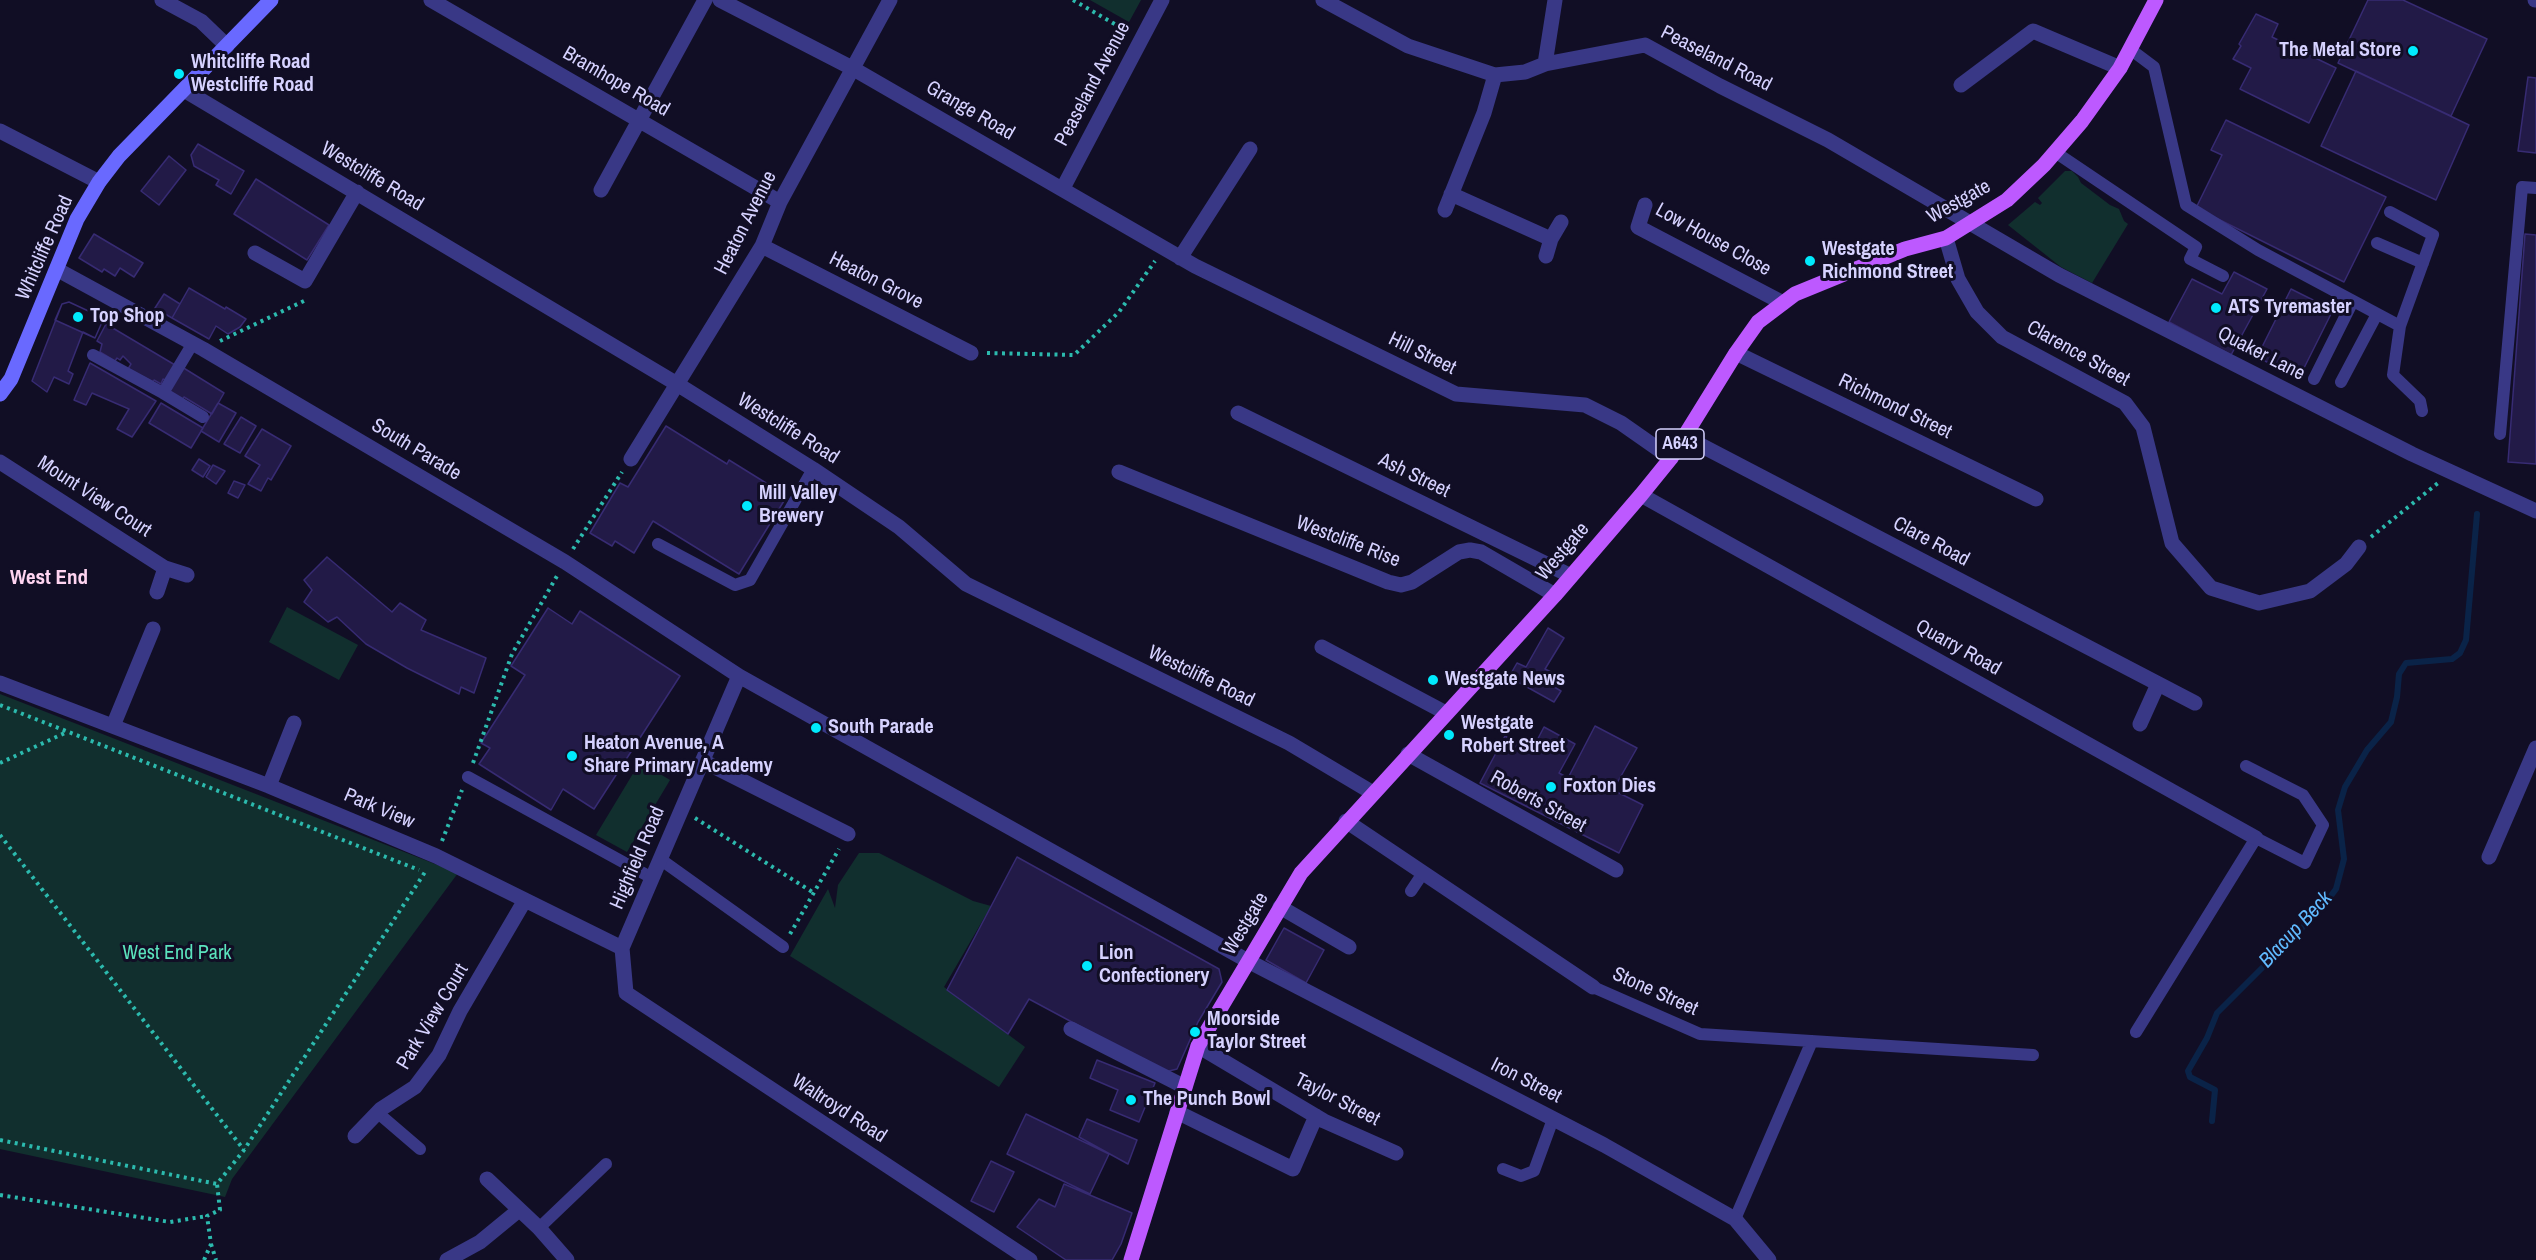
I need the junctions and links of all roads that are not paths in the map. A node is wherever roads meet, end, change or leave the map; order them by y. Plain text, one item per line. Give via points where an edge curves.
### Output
1 (162, 0) edge
2 (271, 0) edge
3 (431, 0) edge
4 (705, 0) edge
5 (720, 0) edge
6 (890, 0) edge
7 (1162, 0) edge
8 (1323, 0) edge
9 (1555, 0) edge
10 (2156, 0) edge
11 (227, 46) junction
12 (2130, 49) junction
13 (1545, 64) junction
14 (852, 68) junction
15 (2120, 68) junction
16 (1495, 75) junction
17 (1961, 85) dead end
18 (184, 90) junction
19 (638, 119) junction
20 (0, 130) edge
21 (1250, 149) dead end
22 (2055, 152) junction
23 (99, 183) junction
24 (1063, 188) junction
25 (2536, 188) edge
26 (601, 190) dead end
27 (357, 192) junction
28 (1451, 194) junction
29 (780, 202) junction
30 (1645, 205) dead end
31 (1445, 210) dead end
32 (2390, 212) dead end
33 (1561, 222) dead end
34 (1972, 223) junction
35 (1946, 238) junction
36 (1551, 239) junction
37 (2377, 243) dead end
38 (762, 246) junction
39 (255, 254) dead end
40 (1546, 256) dead end
41 (1180, 258) junction
42 (2423, 263) junction
43 (1195, 266) joint
44 (57, 270) junction
45 (2223, 276) dead end
46 (2353, 301) junction
47 (1783, 303) junction
48 (2377, 314) junction
49 (2400, 326) junction
50 (193, 343) junction
51 (971, 353) road end
52 (1736, 353) junction
53 (93, 355) dead end
54 (2314, 379) dead end
55 (2341, 382) dead end
56 (677, 384) junction
57 (163, 393) junction
58 (0, 394) edge
59 (2422, 411) dead end
60 (1238, 413) dead end
61 (203, 417) dead end
62 (2500, 434) dead end
63 (1685, 436) junction
64 (1671, 458) junction
65 (631, 459) road end
66 (0, 462) edge
67 (813, 469) junction
68 (1119, 472) dead end
69 (1641, 495) junction
70 (2036, 499) dead end
71 (2536, 510) edge
72 (658, 544) dead end
73 (2359, 547) road end
74 (165, 568) junction
75 (187, 575) dead end
76 (1571, 576) junction
77 (157, 592) dead end
78 (1555, 594) junction
79 (153, 629) dead end
80 (1322, 647) dead end
81 (739, 676) junction
82 (0, 683) edge
83 (2158, 684) junction
84 (2195, 703) dead end
85 (1446, 713) junction
86 (294, 723) dead end
87 (2140, 724) dead end
88 (113, 726) junction
89 (2536, 748) edge
90 (1408, 754) junction
91 (703, 761) junction
92 (2246, 766) dead end
93 (468, 777) road end
94 (269, 786) junction
95 (1373, 793) junction
96 (1346, 821) junction
97 (848, 834) road end
98 (2256, 838) junction
99 (2488, 857) dead end
100 (660, 859) junction
101 (1616, 870) dead end
102 (1423, 873) junction
103 (652, 878) junction
104 (1411, 891) dead end
105 (525, 900) junction
106 (1280, 907) junction
107 (783, 947) road end
108 (1349, 947) dead end
109 (622, 948) junction
110 (1248, 961) junction
111 (1593, 987) joint
112 (626, 993) joint
113 (1071, 1029) dead end
114 (2136, 1032) dead end
115 (1812, 1041) junction
116 (1198, 1046) junction
117 (2032, 1055) dead end
118 (1185, 1087) junction
119 (1177, 1112) junction
120 (378, 1113) junction
121 (1316, 1116) junction
122 (1552, 1119) junction
123 (356, 1136) dead end
124 (420, 1149) dead end
125 (1396, 1153) dead end
126 (606, 1164) dead end
127 (1503, 1169) dead end
128 (487, 1179) dead end
129 (519, 1210) junction
130 (1735, 1219) junction
131 (539, 1228) junction
132 (1132, 1258) edge
133 (447, 1260) edge
134 (567, 1260) edge
135 (1030, 1260) edge
136 (1769, 1260) edge

1 - 11 street via 201,21
2 - 11 main road, Whitcliffe Road
3 - 19 street, Bramhope Road
4 - 19 street
5 - 14 street, Grange Road
6 - 14 street, Heaton Avenue
7 - 24 street, Peaseland Avenue
8 - 16 street, Peaseland Road via 1408,46
9 - 13 street
10 - 12 main road, Westgate / A643
11 - 18 main road, Whitcliffe Road
12 - 15 main road, Westgate / A643
12 - 46 lane via 2154,67 2186,205 2258,250
13 - 16 street, Peaseland Road via 1525,72
13 - 34 street, Peaseland Road via 1645,45 1828,140
14 - 24 street, Grange Road
14 - 29 street, Heaton Avenue
15 - 17 street via 2033,31
15 - 22 main road, Westgate / A643
16 - 28 street
18 - 23 main road, Whitcliffe Road via 119,156
18 - 27 street, Westcliffe Road
19 - 26 street
19 - 29 street, Bramhope Road
20 - 23 street
21 - 41 street
22 - 34 main road, Westgate / A643 via 2007,200
22 - 45 lane via 2196,247 2190,259
23 - 44 main road, Whitcliffe Road via 77,219
24 - 41 street, Grange Road
25 - 62 lane via 2522,187
27 - 39 street via 305,281
27 - 56 street, Westcliffe Road
28 - 31 street
28 - 36 street
29 - 38 street, Heaton Avenue
30 - 47 street, Low House Close via 1638,227
32 - 42 lane via 2433,235
33 - 36 street
34 - 35 main road, Westgate / A643
34 - 71 street, Quaker Lane via 2059,275 2451,472
35 - 47 main road, Westgate / A643 via 1905,249 1806,289
35 - 73 street, Clarence Street via 1958,279 1977,312 2002,337 2125,403 2143,427 2172,543 2211,588 2259,603 2310,591 2346,564
36 - 40 street
37 - 42 lane
38 - 51 street, Heaton Grove
38 - 56 street, Heaton Avenue
41 - 43 street, Grange Road
42 - 49 lane
43 - 64 street, Hill Street via 1456,394 1585,405 1621,423
44 - 50 street, South Parade
44 - 58 main road, Whitcliffe Road via 11,379
46 - 48 lane
46 - 54 lane
47 - 52 main road, Westgate / A643 via 1758,322
48 - 49 lane
48 - 55 lane
49 - 59 lane via 2393,375 2420,401
50 - 57 lane
50 - 81 street, South Parade via 565,562
52 - 63 main road, Westgate / A643
52 - 70 street, Richmond Street
53 - 57 lane
56 - 65 street, Heaton Avenue
56 - 67 street, Westcliffe Road
57 - 61 lane
60 - 76 street, Ash Street
63 - 64 main road, Westgate / A643
63 - 83 street, Clare Road
64 - 69 main road, Westgate / A643
66 - 74 street, Mount View Court
67 - 72 lane via 750,580 735,585
67 - 95 street, Westcliffe Road via 899,527 966,584 1289,743
68 - 78 street, Westcliffe Rise via 1388,582 1412,582 1459,552 1470,550 1481,552
69 - 76 main road, Westgate / A643
69 - 98 street, Quarry Road
74 - 75 street, Mount View Court
74 - 77 street
76 - 78 main road, Westgate / A643
78 - 85 main road, Westgate / A643
79 - 88 street
80 - 85 street
81 - 91 street, Highfield Road
81 - 110 street, South Parade
82 - 88 street, Park View
83 - 84 street, Clare Road
83 - 87 street
85 - 90 main road, Westgate / A643
86 - 94 street
88 - 94 street, Park View
89 - 99 street
90 - 95 main road, Westgate / A643
90 - 101 street, Roberts Street
91 - 97 street
91 - 100 street, Highfield Road
92 - 98 lane via 2303,795 2323,825 2305,863
93 - 103 lane
94 - 105 street, Park View via 436,856
95 - 96 main road, Westgate / A643
96 - 102 street, Stone Street
96 - 106 main road, Westgate / A643 via 1301,873
98 - 114 lane
100 - 103 street, Highfield Road
100 - 107 lane
102 - 104 lane
102 - 111 street, Stone Street
103 - 109 street, Highfield Road
105 - 109 street, Park View
105 - 120 street, Park View Court via 439,1055 415,1087
106 - 108 street
106 - 110 main road, Westgate / A643
109 - 112 street, Highfield Road
110 - 116 main road, Westgate / A643
110 - 122 street, Iron Street
111 - 115 lane, Stone Street via 1700,1034
112 - 135 street, Waltroyd Road
113 - 118 street
115 - 117 lane, Stone Street
115 - 130 lane
116 - 118 main road, Westgate / A643
116 - 121 street, Taylor Street
118 - 119 main road, Westgate / A643
119 - 121 street via 1293,1169
119 - 132 main road, Westgate / A643
120 - 123 street, Park View Court
120 - 124 lane
121 - 125 street, Taylor Street
122 - 127 lane via 1534,1171 1521,1176
122 - 130 street, Iron Street
126 - 131 lane
128 - 129 street
129 - 131 street
129 - 133 street via 480,1242
130 - 136 street, Iron Street
131 - 134 street

